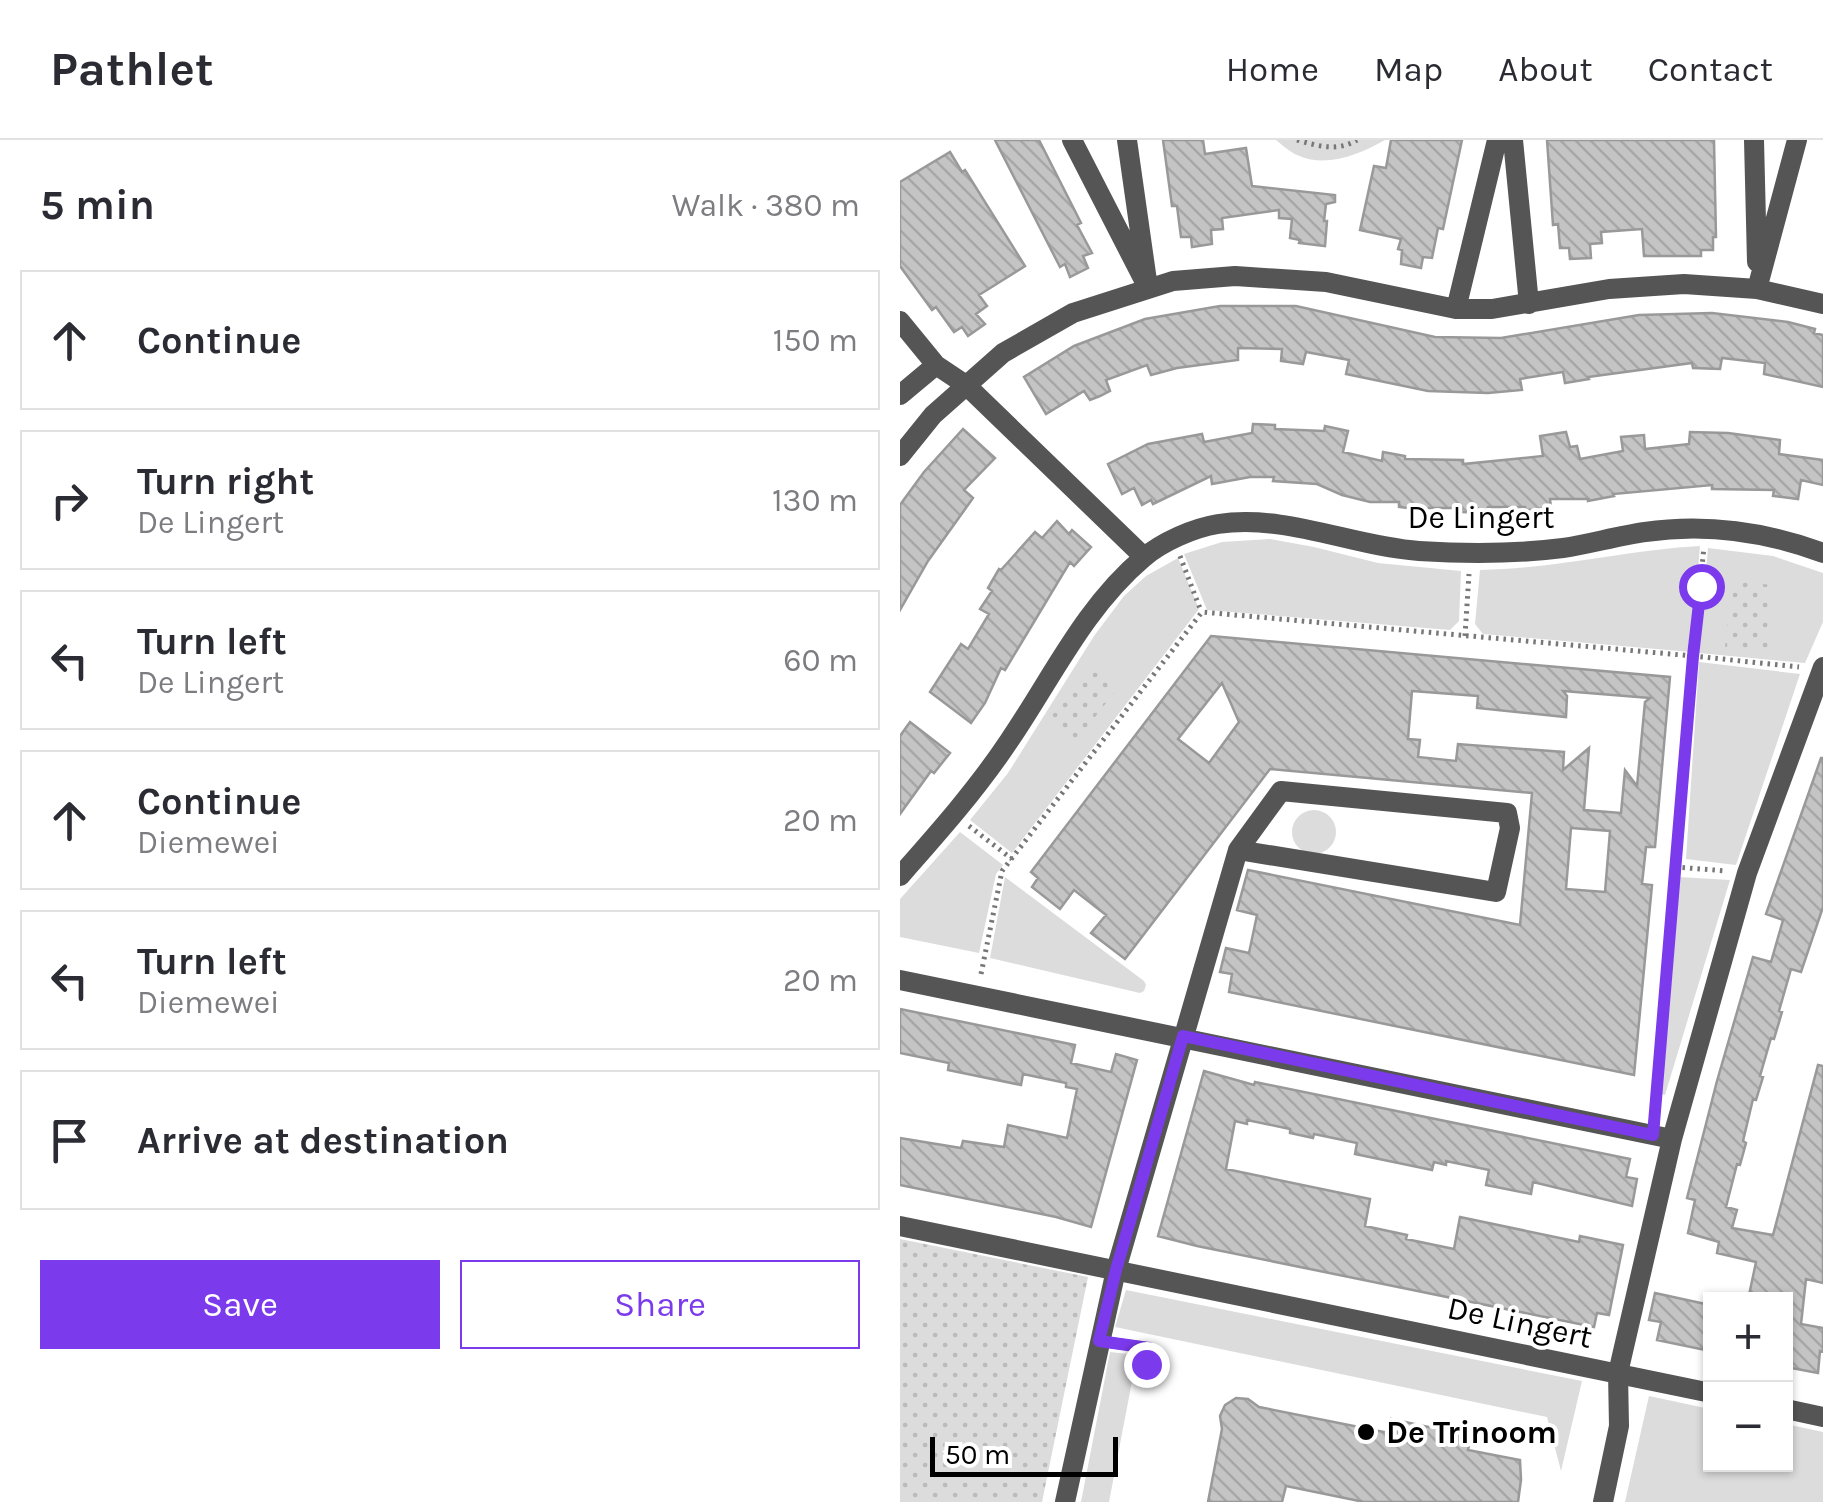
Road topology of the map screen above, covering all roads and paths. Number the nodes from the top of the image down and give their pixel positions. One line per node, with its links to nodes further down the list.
1 (1072, 140): 9 (street)
2 (1127, 140): 9 (street)
3 (1296, 140): 4 (path)
4 (1357, 140)
5 (1497, 140): 13 (street)
6 (1514, 140): 11 (street)
7 (1754, 140): 10 (street)
8 (1797, 140): 10 (street)
9 (1148, 288): 13 (street); 16 (street)
10 (1757, 289): 11 (street); 12 (street)
11 (1528, 304): 13 (street)
12 (1823, 304)
13 (1456, 309)
14 (900, 321): 15 (street)
15 (936, 366): 16 (street); 17 (street)
16 (966, 384): 18 (street); 23 (street)
17 (900, 395)
18 (900, 456)
19 (1706, 529): 21 (street, De Lingert); 22 (street, De Lingert); 26 (path)
20 (1174, 539): 21 (street, De Lingert); 23 (street, De Lingert); 24 (path)
21 (1470, 553): 25 (path)
22 (1823, 554)
23 (1144, 557): 28 (street, De Lingert)
24 (1202, 612): 25 (path); 30 (path)
25 (1465, 636): 26 (path)
26 (1693, 656): 27 (path); 31 (path)
27 (1822, 668): 32 (street, De Lingert)
28 (955, 815): 30 (path); 33 (street, De Lingert)
29 (1238, 850): 29 (street); 36 (street)
30 (1012, 859): 35 (path)
31 (1675, 867): 32 (path); 37 (path)
32 (1747, 873): 37 (street, De Lingert)
33 (900, 876)
34 (900, 980): 35 (street)
35 (976, 996): 36 (street)
36 (1183, 1036): 37 (street); 39 (street)
37 (1663, 1137): 42 (street, De Lingert)
38 (900, 1226): 39 (street, De Lingert)
39 (1116, 1270): 40 (street); 42 (street, De Lingert)
40 (1099, 1341): 41 (lane); 46 (street)
41 (1146, 1364)
42 (1618, 1373): 43 (street, De Lingert); 47 (street, De Lingert)
43 (1703, 1391)
44 (1793, 1410): 45 (street)
45 (1823, 1416)
46 (1065, 1502)
47 (1603, 1502)

